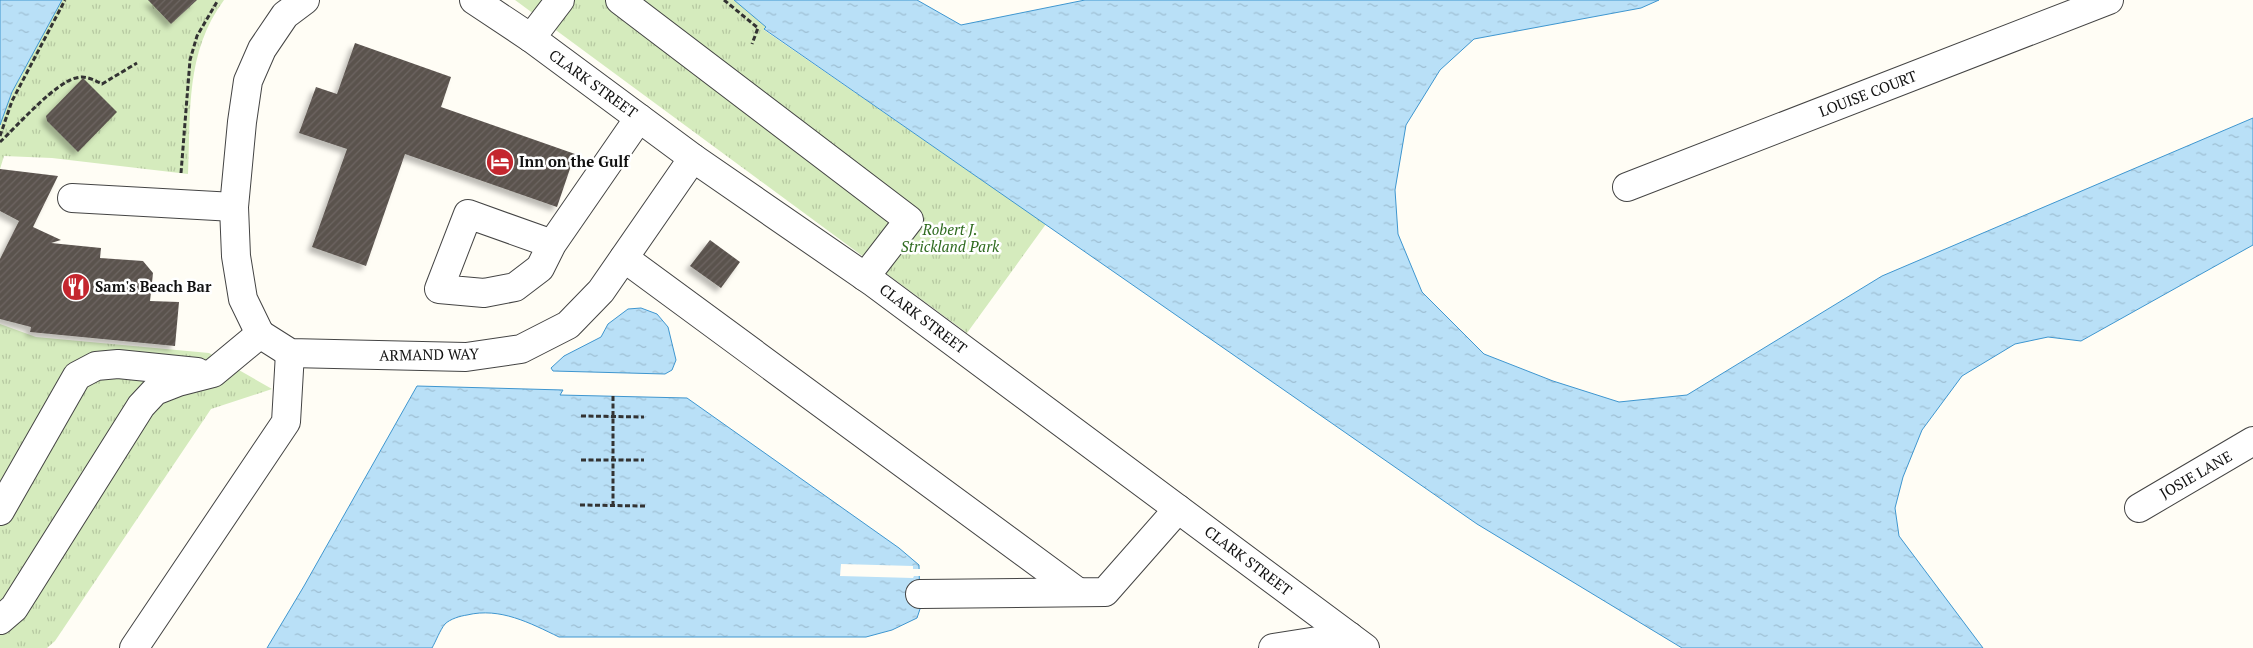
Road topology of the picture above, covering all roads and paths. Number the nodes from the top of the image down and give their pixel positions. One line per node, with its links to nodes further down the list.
1 (65, 0): 13 (path)
2 (218, 0): 16 (path)
3 (305, 0): 19 (street)
4 (474, 0): 9 (street, CLARK STREET)
5 (560, 0): 9 (street)
6 (620, 0): 22 (street)
7 (724, 0): 10 (path)
8 (2109, 0): 17 (street, LOUISE COURT)
9 (531, 38): 12 (street, CLARK STREET)
10 (752, 44)
11 (137, 63): 14 (path)
12 (639, 118): 15 (street, CLARK STREET); 20 (street)
13 (0, 136)
14 (0, 142)
15 (693, 158): 21 (street, ARMAND WAY); 22 (street, CLARK STREET)
16 (181, 173)
17 (1627, 187)
18 (72, 198): 19 (street)
19 (234, 207): 23 (street)
20 (552, 244)
21 (624, 258): 24 (street, ARMAND WAY); 40 (street)
22 (865, 277): 38 (street, CLARK STREET)
23 (260, 334): 24 (street); 25 (street)
24 (290, 353): 44 (street)
25 (213, 373): 39 (street); 42 (street)
26 (614, 396): 28 (path)
27 (581, 416): 28 (path)
28 (614, 417): 29 (path); 32 (path)
29 (644, 417)
30 (2253, 441): 37 (street, JOSIE LANE)
31 (581, 460): 32 (path)
32 (614, 460): 33 (path); 34 (path)
33 (644, 460)
34 (614, 504): 35 (path); 36 (path)
35 (580, 505)
36 (645, 506)
37 (2138, 508)
38 (1178, 509): 40 (street); 43 (street, CLARK STREET)
39 (0, 510)
40 (1078, 592): 41 (street)
41 (920, 594)
42 (5, 608)
43 (1357, 642): 45 (street)
44 (134, 648)
45 (1274, 648)

